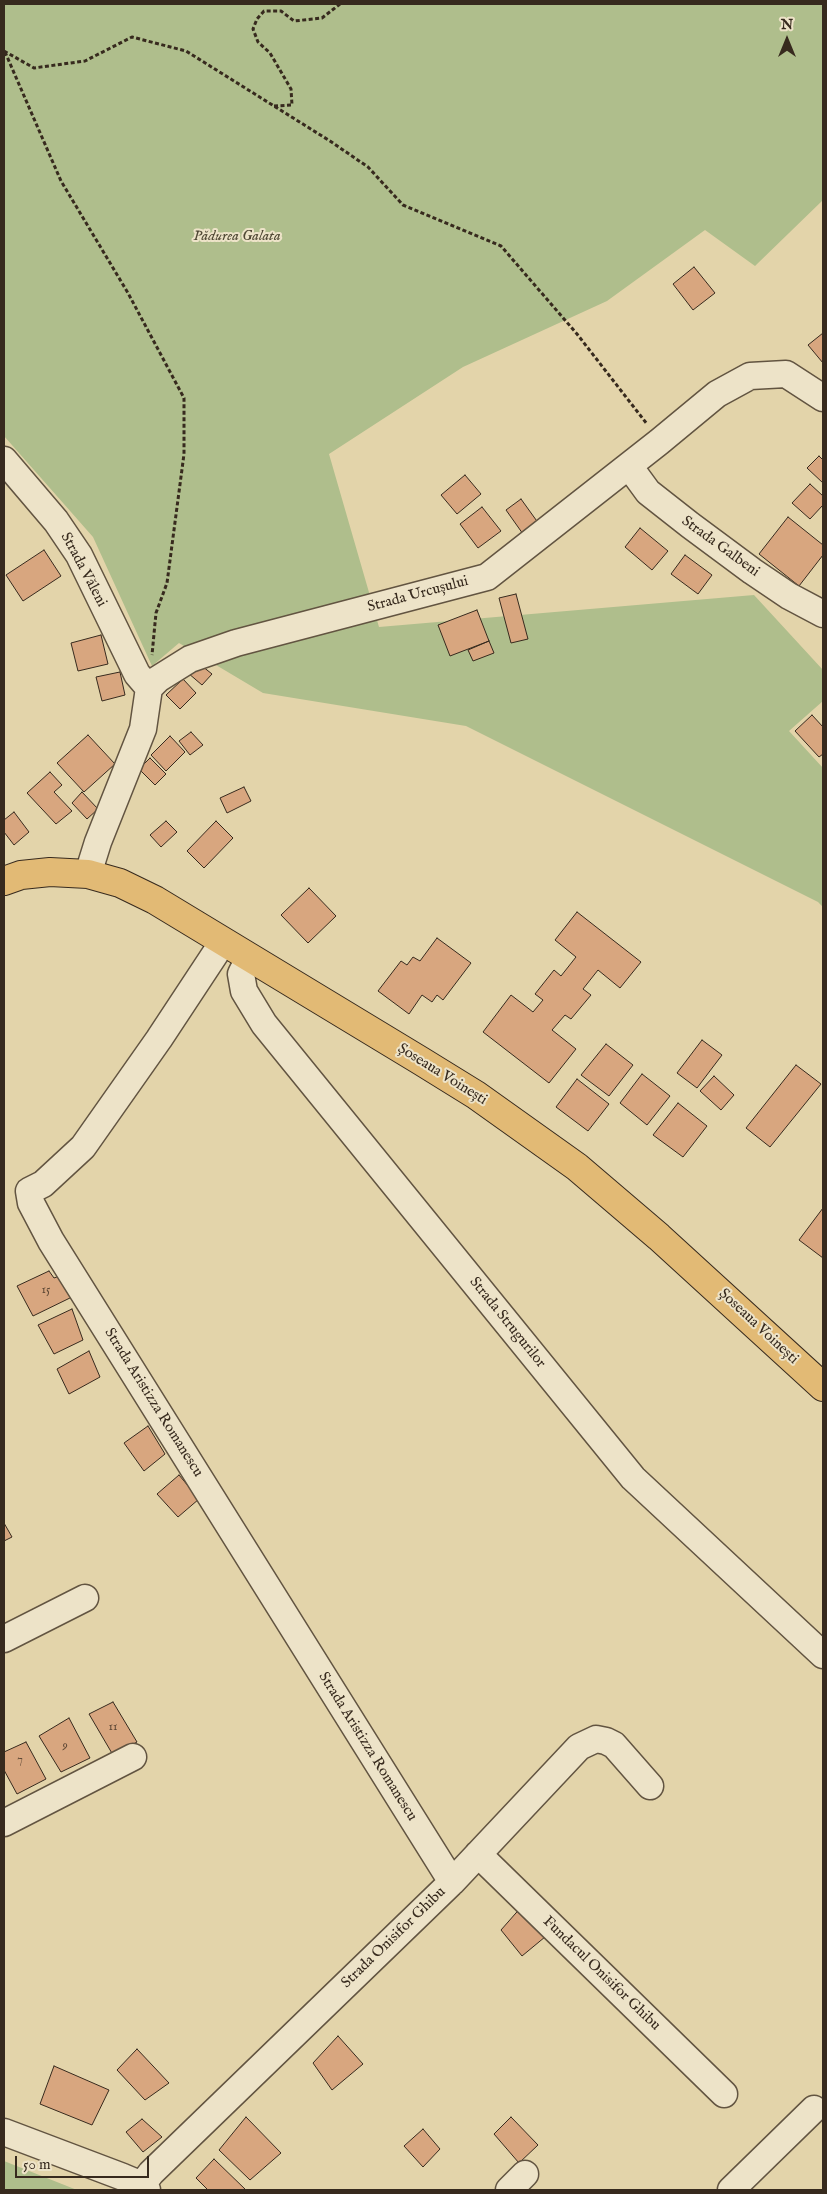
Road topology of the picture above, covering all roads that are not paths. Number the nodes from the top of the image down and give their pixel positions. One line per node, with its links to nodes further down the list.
1 (823, 398): 3 (street, Strada Urcușului)
2 (4, 460): 5 (street, Strada Văleni)
3 (629, 466): 4 (street, Strada Galbeni); 5 (street, Strada Urcușului)
4 (823, 614)
5 (149, 688): 6 (street)
6 (88, 874): 7 (main road, Șoseaua Voinești); 8 (main road, Șoseaua Voinești)
7 (4, 881)
8 (223, 942): 9 (main road, Șoseaua Voinești); 18 (street, Strada Aristizza Romanescu)
9 (249, 958): 10 (main road, Șoseaua Voinești); 13 (street, Strada Strugurilor)
10 (823, 1387)
11 (85, 1598): 12 (street)
12 (4, 1639)
13 (823, 1655)
14 (133, 1757): 16 (street)
15 (650, 1786): 17 (street, Strada Onisifor Ghibu)
16 (4, 1823)
17 (478, 1854): 18 (street, Strada Onisifor Ghibu); 19 (street, Fundacul Onisifor Ghibu)
18 (452, 1882): 22 (street, Strada Onisifor Ghibu)
19 (724, 2094)
20 (814, 2109): 23 (street)
21 (4, 2132): 22 (street)
22 (142, 2188)
23 (731, 2190)

